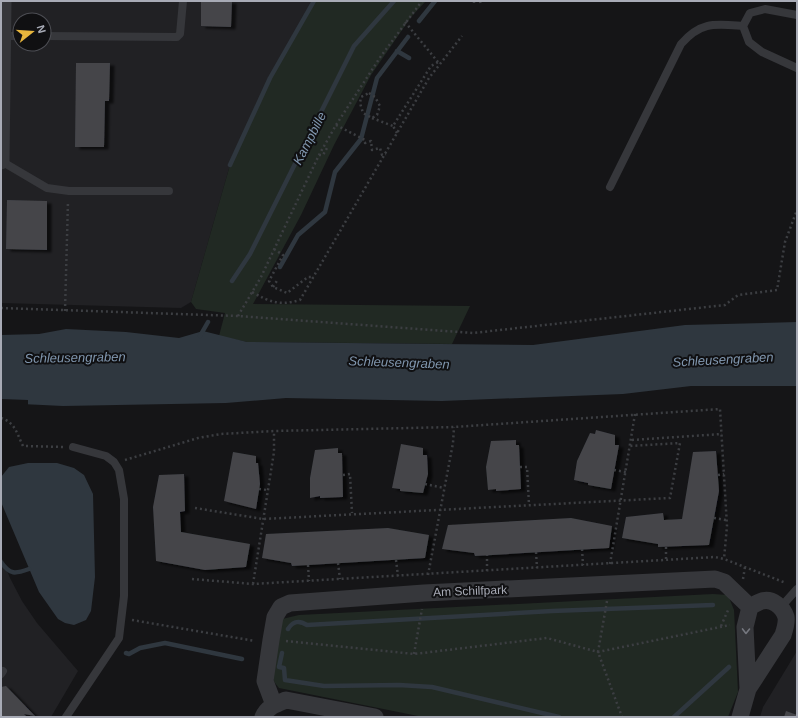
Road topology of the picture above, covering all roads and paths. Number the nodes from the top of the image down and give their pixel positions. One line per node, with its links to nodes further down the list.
1 (3, 1): 9 (street)
2 (183, 1): 11 (lane)
3 (422, 1): 7 (path)
4 (480, 1): 5 (path)
5 (481, 5)
6 (797, 15): 8 (lane)
7 (404, 22): 13 (path); 15 (path)
8 (743, 26): 14 (lane); 25 (lane)
9 (2, 36): 10 (lane); 24 (street)
10 (12, 36)
11 (52, 36)
12 (462, 36): 13 (path)
13 (439, 63): 19 (path); 20 (path)
14 (797, 68)
15 (356, 94): 16 (path); 18 (path)
16 (361, 97): 17 (path); 17 (path)
17 (372, 118): 19 (path)
18 (336, 125): 22 (path); 23 (path)
19 (393, 126): 20 (path)
20 (397, 133): 23 (path)
21 (327, 148): 22 (path)
22 (323, 151): 29 (path)
23 (386, 154): 30 (path)
24 (1, 161): 26 (lane)
25 (610, 187)
26 (68, 191): 27 (lane); 35 (path)
27 (169, 191)
28 (797, 210): 36 (path)
29 (274, 249): 32 (path); 33 (path)
30 (314, 277): 32 (path); 33 (path)
31 (278, 279): 32 (path)
32 (273, 287)
33 (252, 292): 36 (path)
34 (1, 308): 35 (path)
35 (65, 311): 36 (path)
36 (238, 316)
37 (635, 414): 39 (path); 41 (path); 42 (path)
38 (1, 418): 44 (path)
39 (454, 427): 40 (path); 54 (path)
40 (274, 431): 45 (path); 55 (path)
41 (722, 434): 42 (path); 49 (path)
42 (632, 440): 43 (path)
43 (630, 446): 48 (path); 56 (path)
44 (73, 447): 86 (lane)
45 (139, 457)
46 (520, 467): 57 (path)
47 (614, 470): 48 (path)
48 (626, 472): 56 (path)
49 (724, 474): 51 (path); 63 (path)
50 (343, 475): 60 (path)
51 (718, 475)
52 (425, 484): 54 (path)
53 (259, 488): 55 (path)
54 (444, 488): 59 (path)
55 (267, 490): 62 (path)
56 (621, 500): 57 (path); 82 (path)
57 (529, 504): 59 (path)
58 (195, 508): 62 (path)
59 (440, 509): 60 (path); 81 (path)
60 (352, 513): 62 (path)
61 (714, 518): 63 (path)
62 (263, 519): 79 (path)
63 (726, 520): 68 (path)
64 (666, 547): 70 (path)
65 (582, 549): 73 (path)
66 (536, 552): 74 (path)
67 (487, 555): 75 (path)
68 (724, 559)
69 (396, 560): 76 (path)
70 (666, 561)
71 (338, 563): 77 (path)
72 (308, 565): 78 (path)
73 (583, 565)
74 (537, 568)
75 (487, 571)
76 (398, 576)
77 (340, 579)
78 (309, 581)
79 (253, 584)
80 (797, 589): 84 (lane)
81 (424, 592): 82 (street, Am Schilfpark); 88 (street, Am Schilfpark)
82 (609, 592): 83 (street, Am Schilfpark); 89 (path)
83 (750, 607): 84 (street); 87 (street)
84 (781, 607): 91 (street)
85 (422, 609): 90 (path)
86 (122, 618): 88 (path); 93 (lane)
87 (745, 627): 89 (path); 91 (street, one-way to 91)
88 (271, 642): 90 (path); 92 (street, Am Schilfpark)
89 (598, 652): 90 (path); 95 (path)
90 (414, 654)
91 (748, 689): 96 (street)
92 (268, 711): 94 (street, Am Schilfpark)
93 (66, 717)
94 (371, 717)
95 (622, 717)
96 (740, 717)

